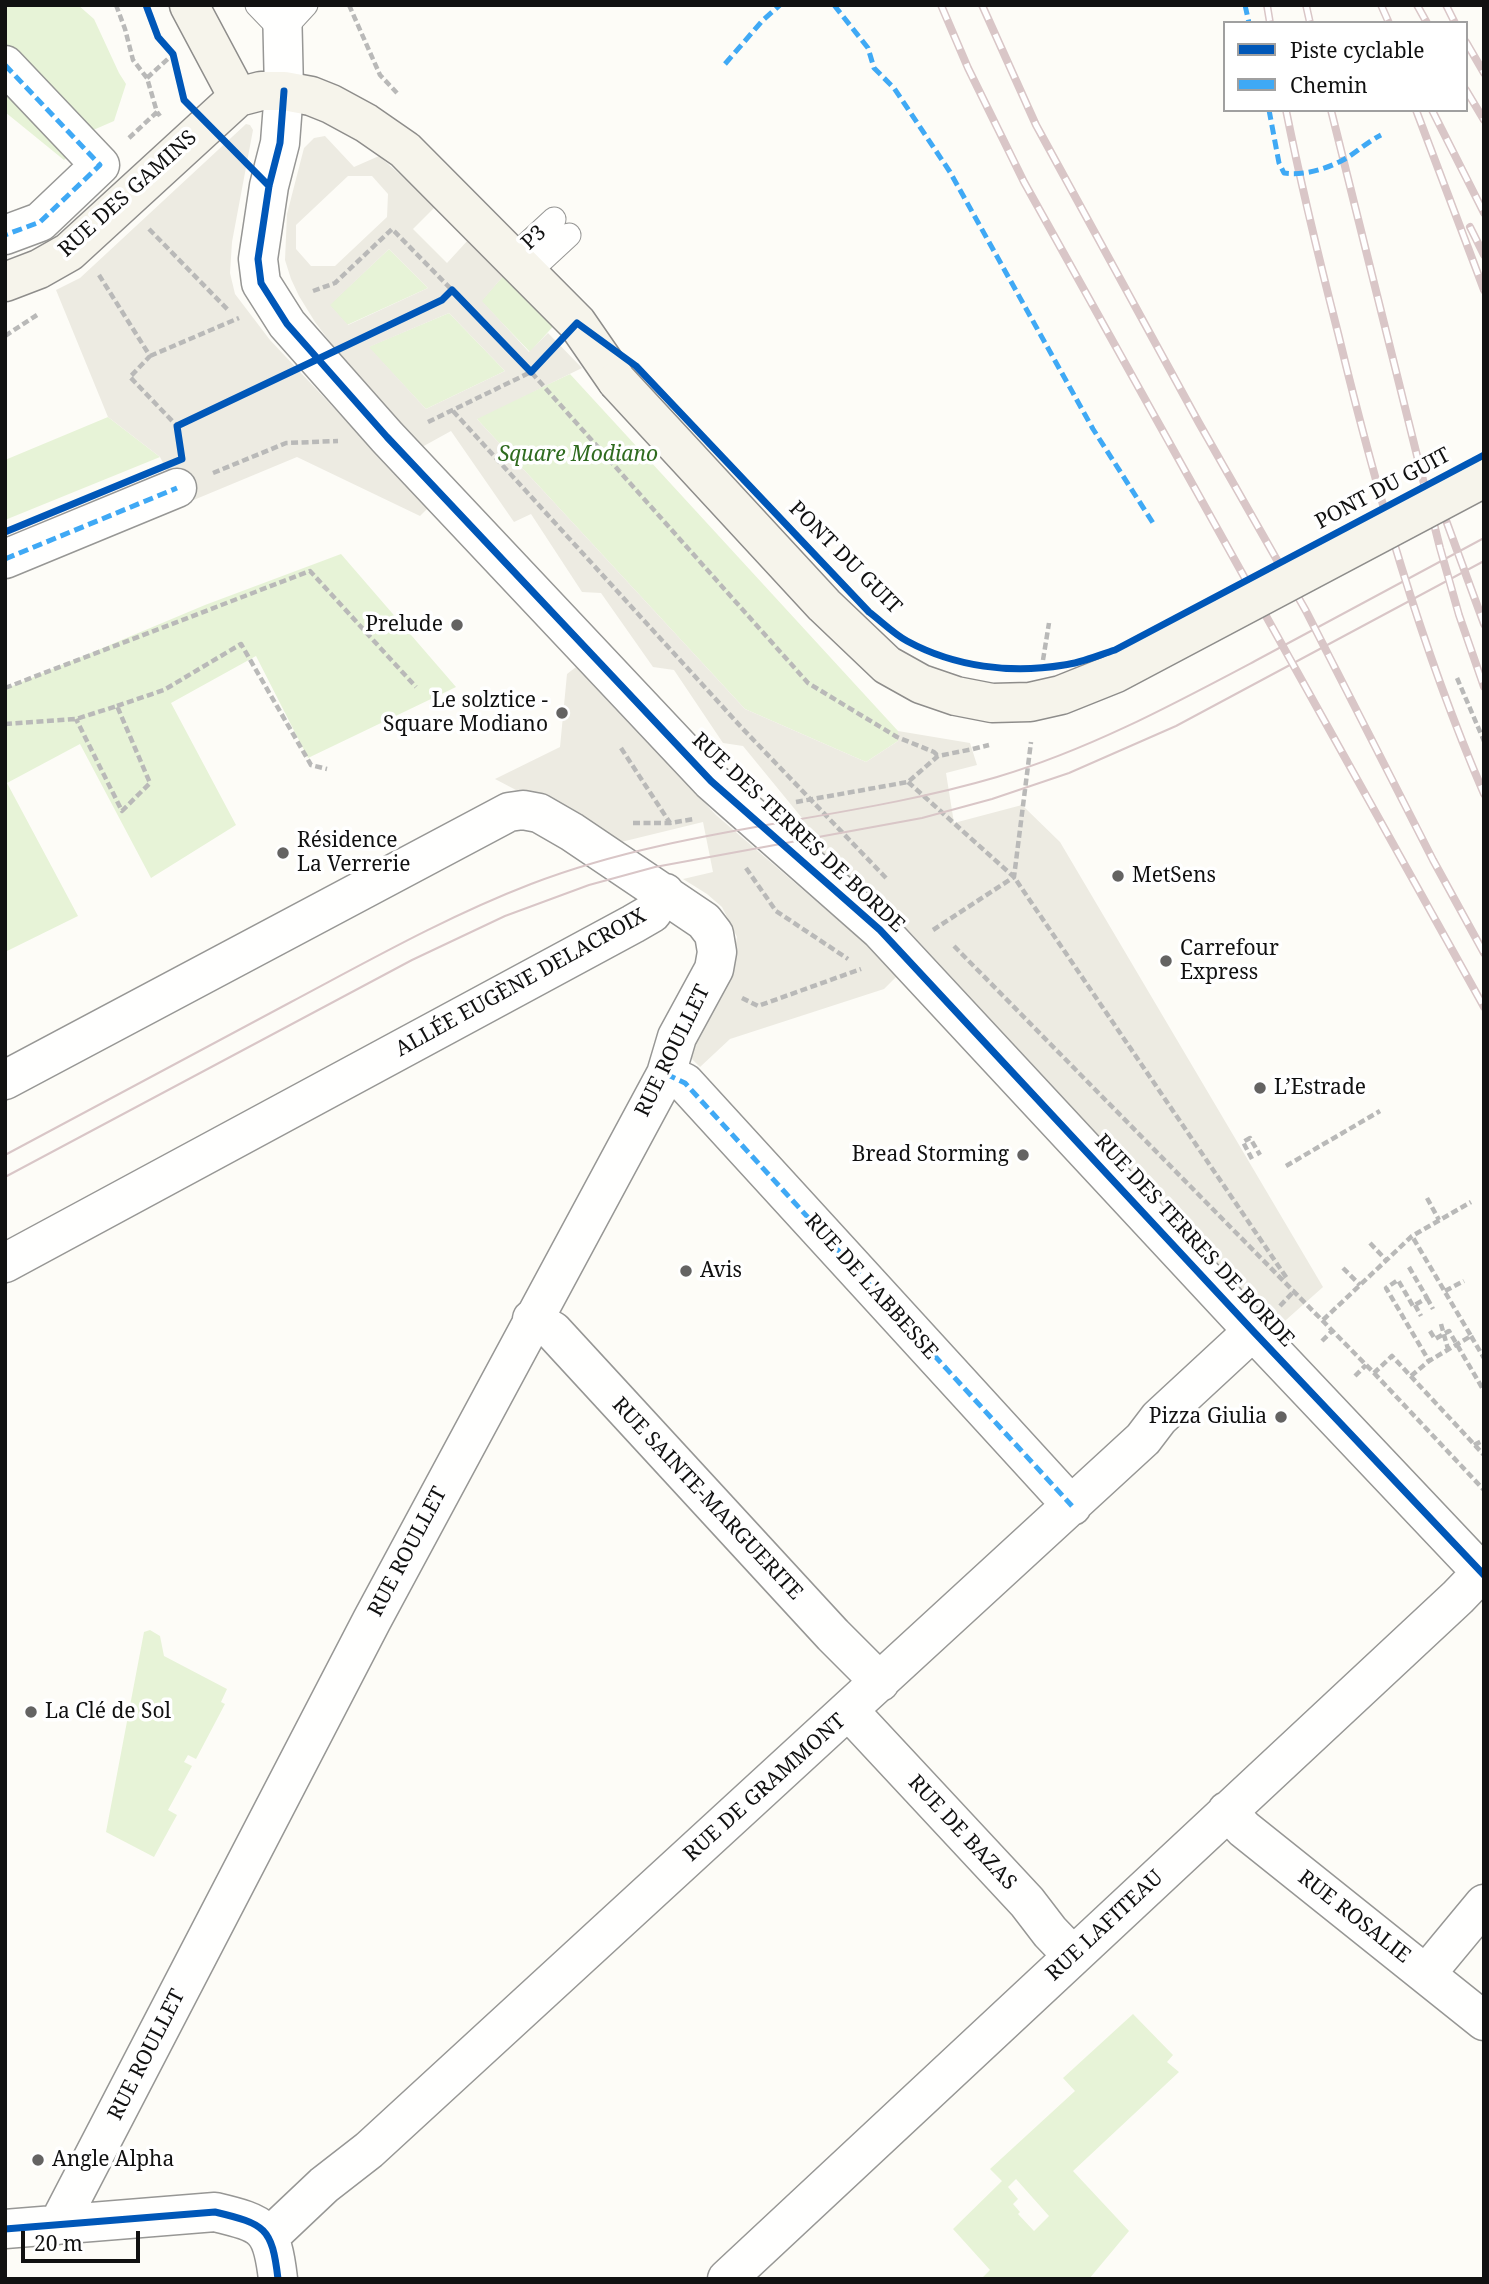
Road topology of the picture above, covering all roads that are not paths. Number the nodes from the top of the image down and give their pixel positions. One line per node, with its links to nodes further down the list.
1 (189, 5): 5 (main road)
2 (282, 12): 4 (street, RUE DES TERRES DE BORDE)
3 (5, 65): 7 (street)
4 (284, 91): 5 (main road); 8 (main road, PONT DU GUIT); 18 (street, RUE DES TERRES DE BORDE)
5 (238, 97): 9 (main road, RUE DES GAMINS)
6 (561, 227): 8 (lane, P3)
7 (5, 235)
8 (521, 265): 11 (main road, PONT DU GUIT, bridge)
9 (5, 282)
10 (179, 474): 12 (street)
11 (1484, 478)
12 (5, 559)
13 (665, 893): 14 (street, RUE ROULLET); 15 (street, ALLÉE EUGÈNE DELACROIX); 16 (street, ALLÉE EUGÈNE DELACROIX)
14 (666, 1074): 17 (street, RUE ROULLET); 19 (street, RUE DE L'ABBESSE)
15 (5, 1080)
16 (5, 1263)
17 (532, 1319): 21 (street, RUE SAINTE-MARGUERITE); 28 (street, RUE ROULLET)
18 (1253, 1331): 19 (street, RUE DE GRAMMONT); 20 (street, RUE DES TERRES DE BORDE)
19 (1072, 1506): 21 (street, RUE DE GRAMMONT)
20 (1483, 1574): 23 (street, RUE LAFITEAU)
21 (880, 1682): 22 (street, RUE DE GRAMMONT)
22 (849, 1712): 25 (street, RUE DE BAZAS); 30 (street, RUE DE GRAMMONT)
23 (1227, 1811): 25 (street, RUE LAFITEAU); 26 (street, RUE ROSALIE)
24 (1484, 1904): 26 (street)
25 (1073, 1956): 32 (street, RUE LAFITEAU)
26 (1426, 1974): 27 (street, RUE ROSALIE)
27 (1484, 2021)
28 (58, 2225): 29 (street); 30 (street)
29 (5, 2229)
30 (269, 2237): 31 (street)
31 (278, 2279)
32 (727, 2279)

